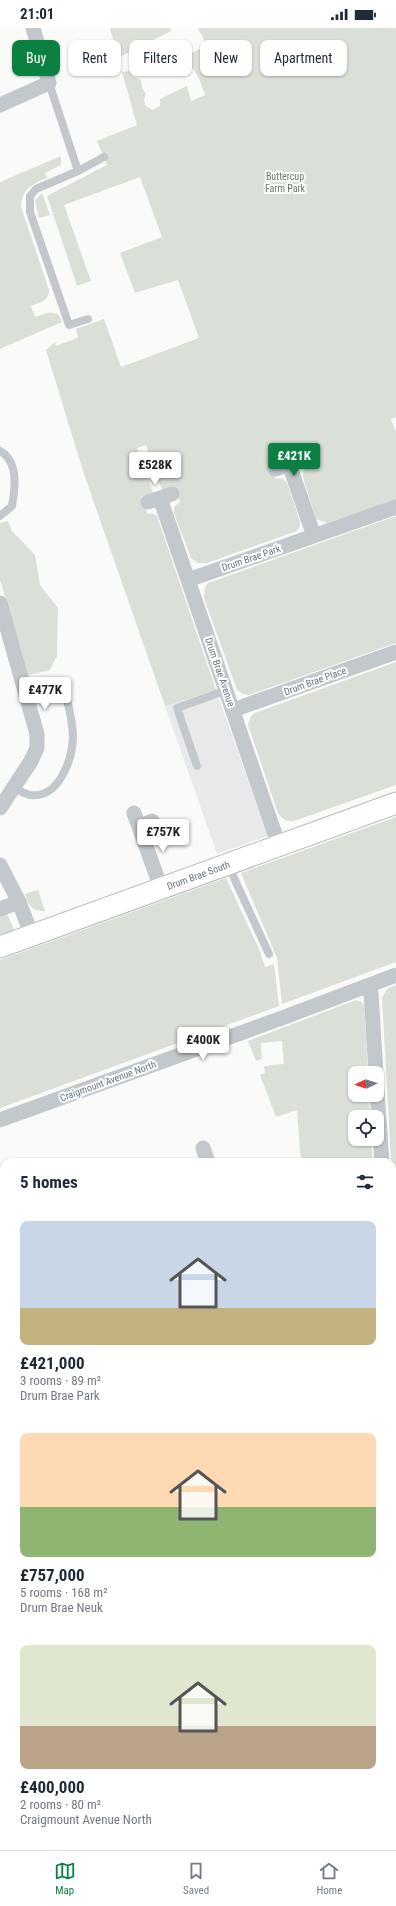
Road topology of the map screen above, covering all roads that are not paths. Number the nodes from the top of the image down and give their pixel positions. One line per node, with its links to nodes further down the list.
1 (33, 28): 2 (street)
2 (48, 83): 3 (street); 5 (lane)
3 (0, 105)
4 (104, 156): 5 (lane)
5 (78, 171): 6 (lane)
6 (88, 319)
7 (0, 452): 11 (lane)
8 (303, 460): 12 (street)
9 (160, 498): 13 (street, Drum Brae Avenue)
10 (396, 507): 12 (street, Drum Brae Park)
11 (0, 516)
12 (314, 536): 13 (street, Drum Brae Park)
13 (188, 580): 18 (street, Drum Brae Avenue)
14 (0, 603): 15 (street)
15 (6, 644): 17 (street)
16 (396, 652): 19 (street, Drum Brae Place)
17 (25, 690): 21 (street); 21 (lane)
18 (226, 690): 19 (street, Drum Brae Avenue); 20 (lane)
19 (233, 710): 25 (street, Drum Brae Avenue)
20 (197, 766)
21 (13, 788): 23 (street)
22 (396, 803): 25 (main road, Drum Brae South)
23 (0, 808)
24 (142, 820): 28 (street)
25 (279, 846): 26 (main road, Drum Brae South)
26 (228, 864): 28 (main road, Drum Brae South); 33 (lane)
27 (0, 865): 29 (street)
28 (161, 888): 31 (main road, Drum Brae South)
29 (19, 902): 30 (street); 31 (street)
30 (0, 909)
31 (32, 936): 32 (main road, Drum Brae South)
32 (0, 947)
33 (269, 954)
34 (396, 975): 35 (street, Craigmount Avenue North)
35 (368, 986): 36 (street); 38 (street, Craigmount Avenue North)
36 (376, 1066)
37 (378, 1102): 39 (street)
38 (0, 1120)
39 (382, 1158)

